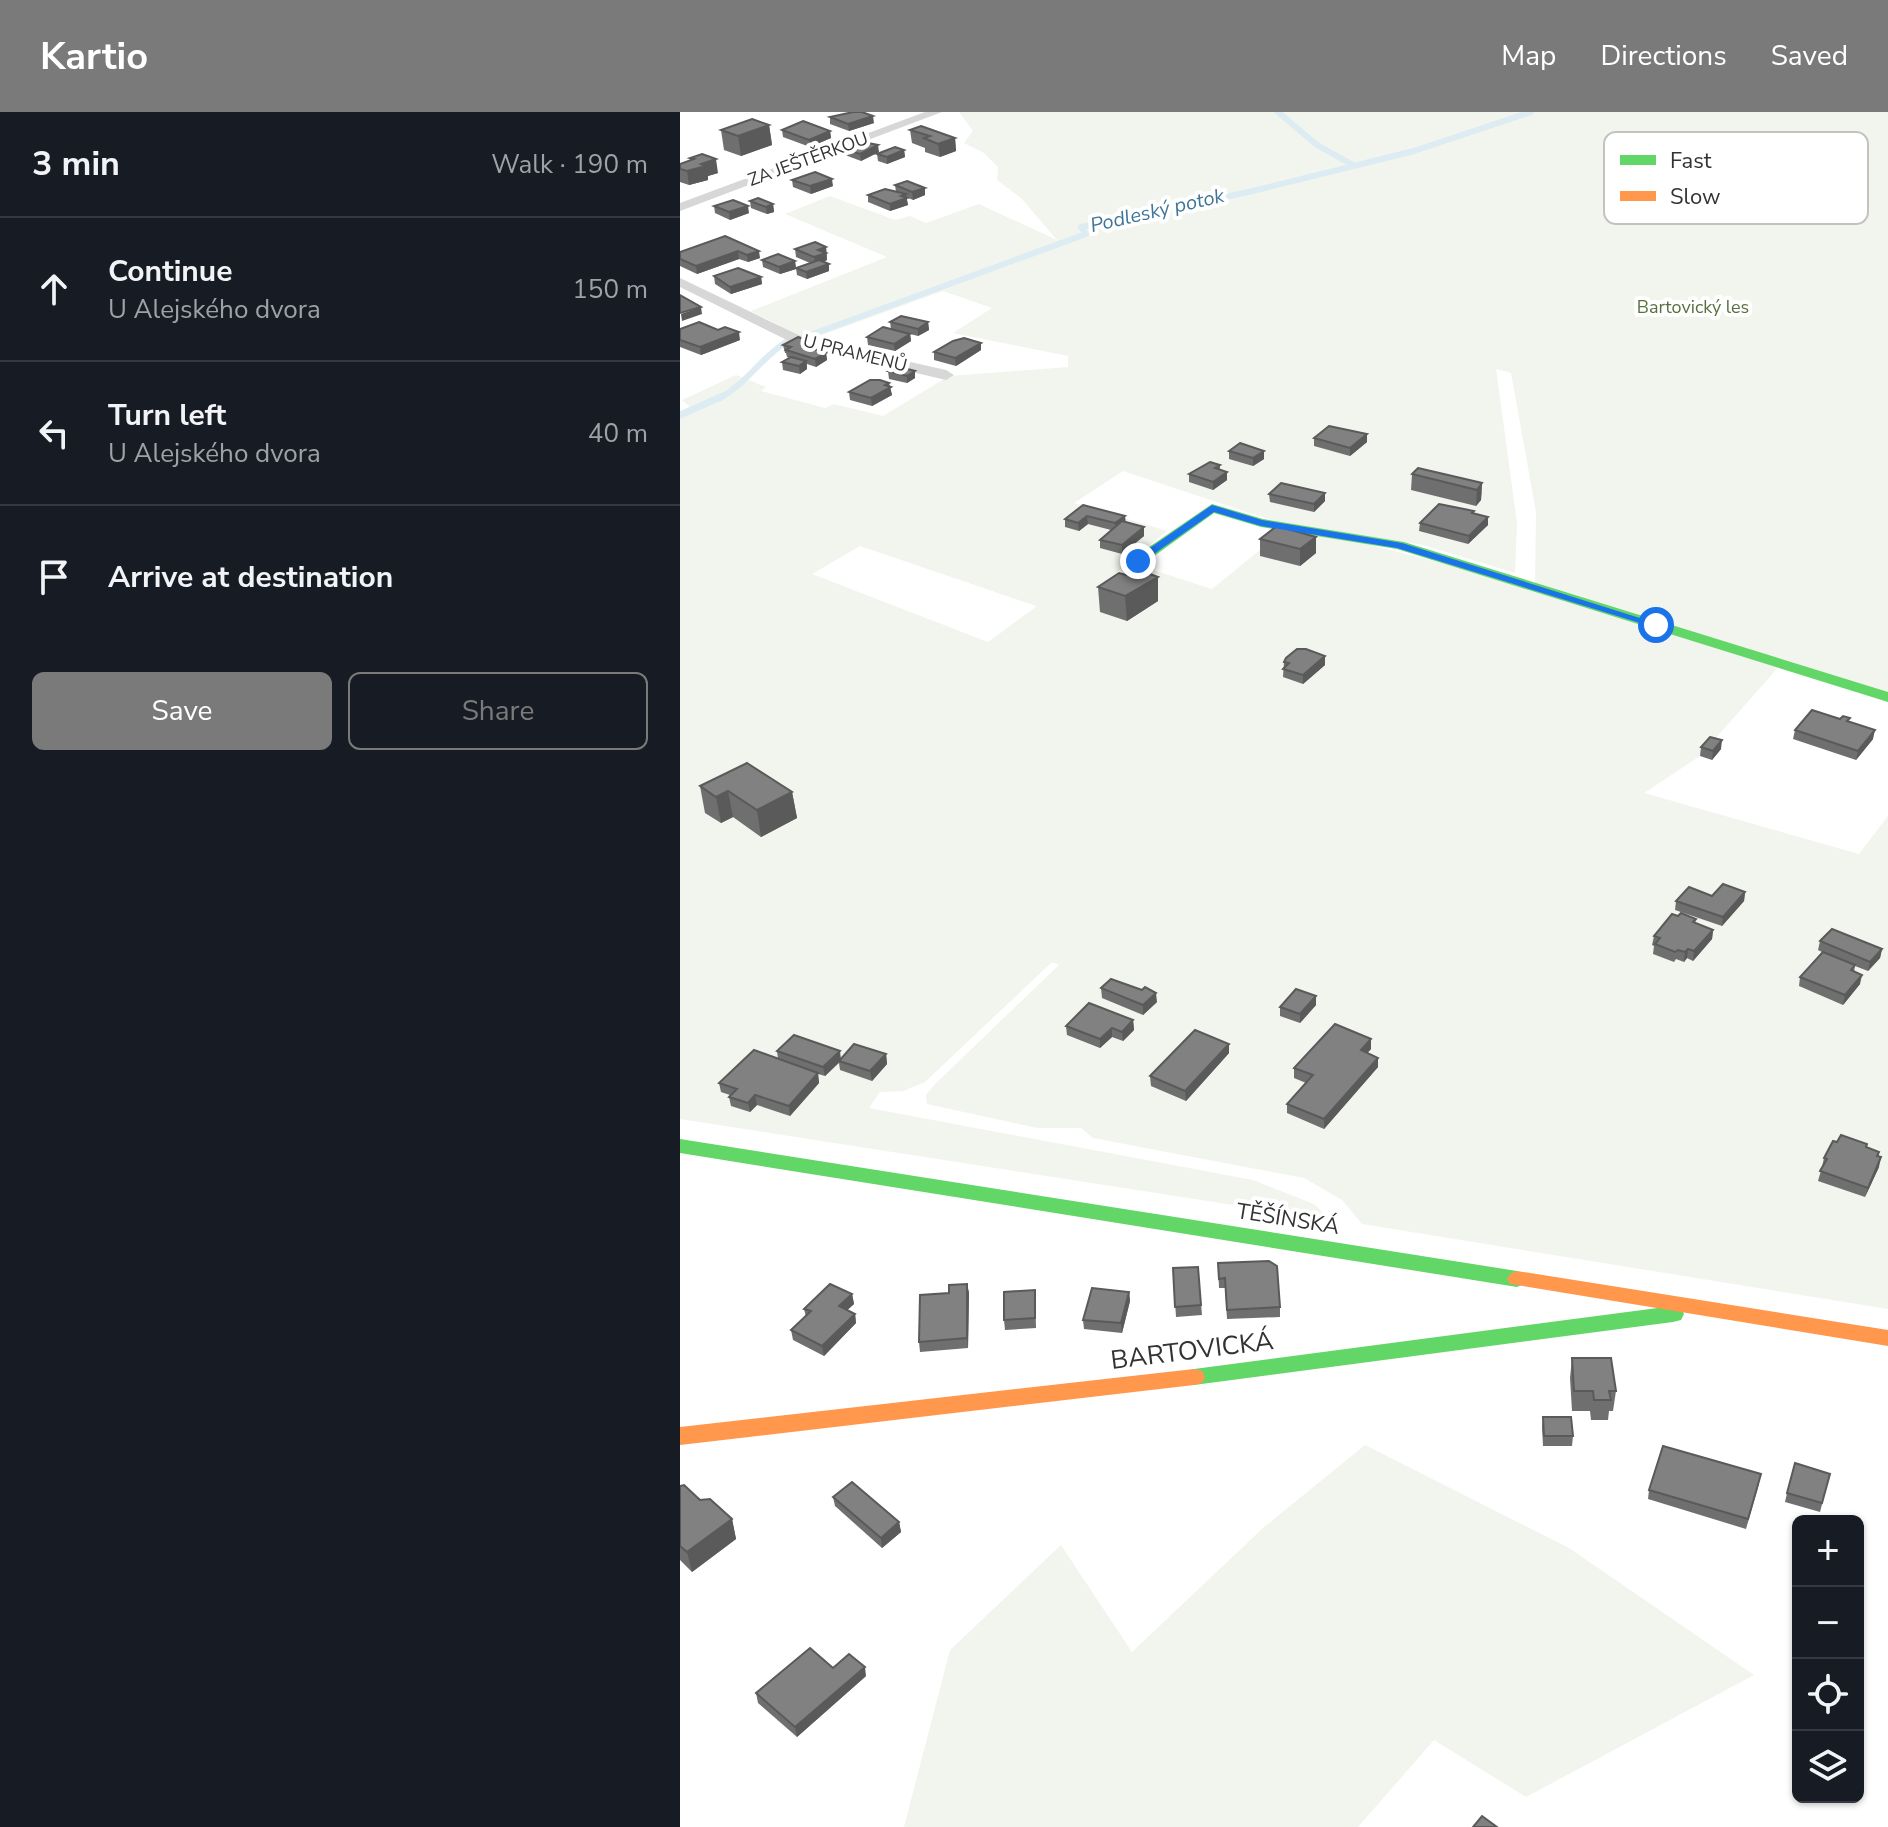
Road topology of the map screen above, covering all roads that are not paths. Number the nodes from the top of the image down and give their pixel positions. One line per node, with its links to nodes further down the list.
1 (936, 112): 2 (street, ZA JEŠTĚRKOU)
2 (680, 207)
3 (680, 282): 4 (street, U PRAMENŮ)
4 (946, 375)
5 (1138, 561): 6 (street)
6 (1888, 697)
7 (680, 1146): 8 (street, TĚŠÍNSKÁ)
8 (1709, 1308): 9 (street, TĚŠÍNSKÁ); 10 (street, BARTOVICKÁ)
9 (1888, 1338)
10 (680, 1436)

